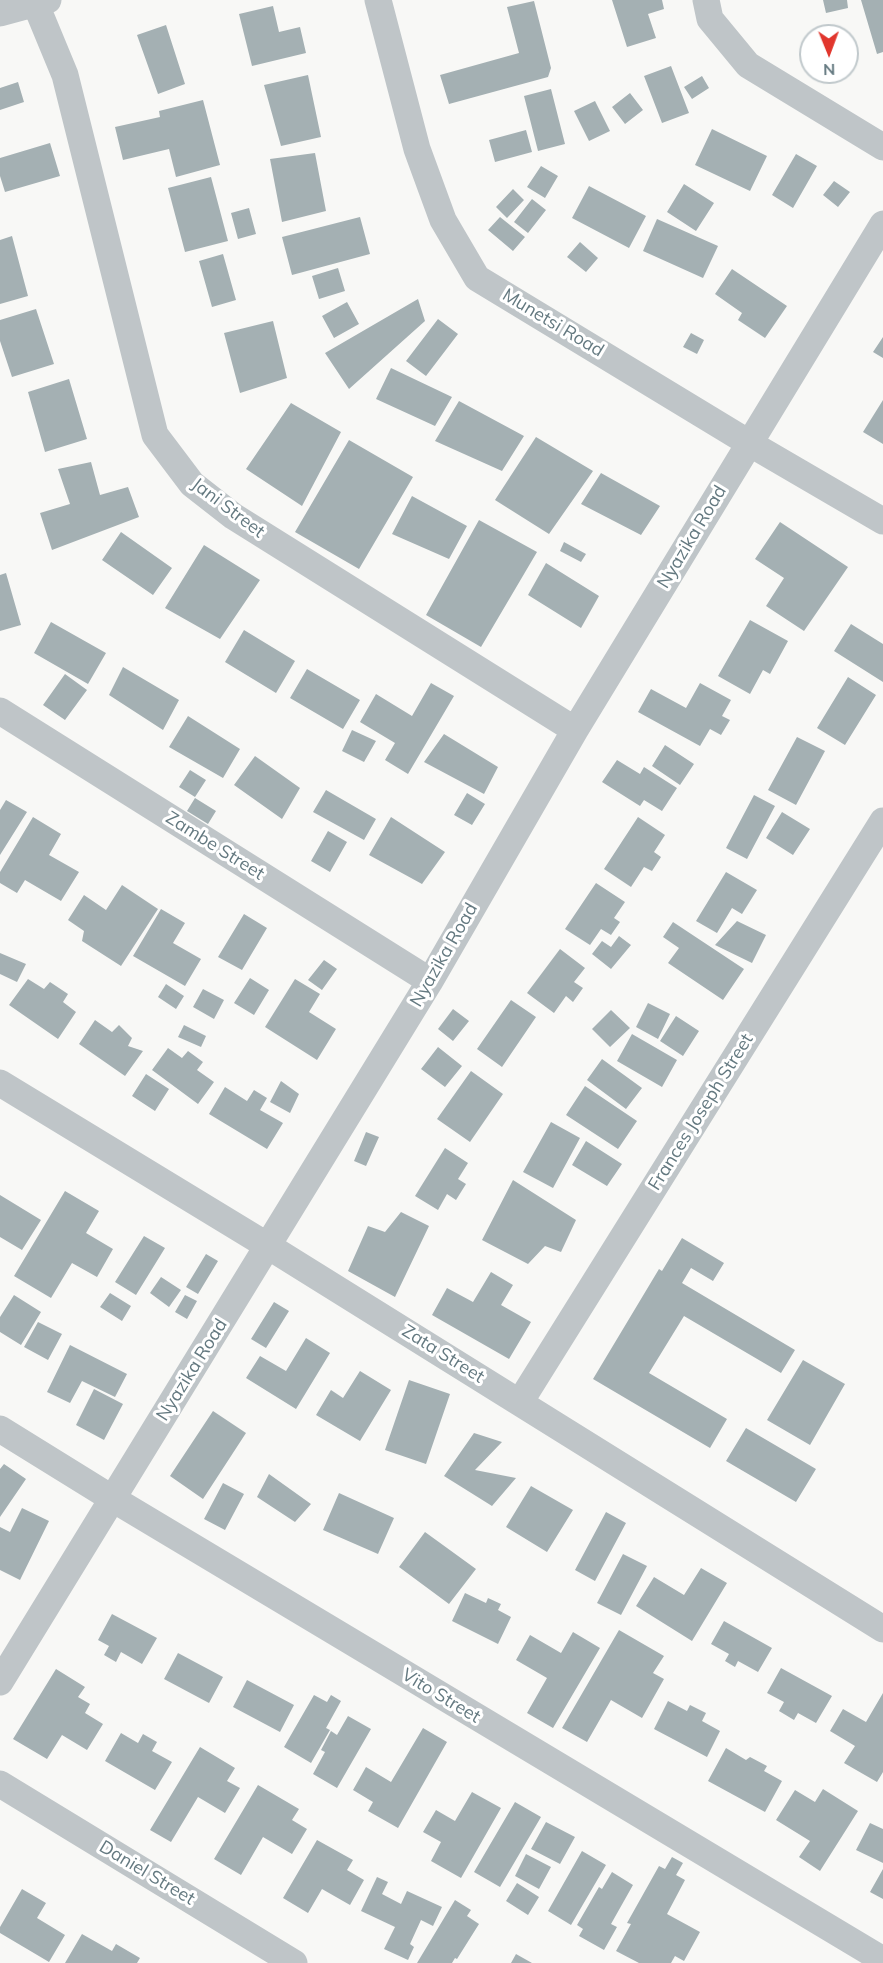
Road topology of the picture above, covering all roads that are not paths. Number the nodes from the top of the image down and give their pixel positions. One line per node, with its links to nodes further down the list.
1 (378, 0): 7 (street, Munetsi Road)
2 (706, 0): 5 (street)
3 (39, 1): 4 (street); 10 (street, Jani Street)
4 (0, 14)
5 (883, 147)
6 (883, 224): 7 (street, Nyazika Road)
7 (749, 443): 8 (street, Munetsi Road); 10 (street, Nyazika Road)
8 (883, 521)
9 (0, 711): 12 (street, Zambe Street)
10 (575, 730): 12 (street, Nyazika Road)
11 (883, 821): 15 (street, Frances Joseph Street)
12 (430, 981): 14 (street, Nyazika Road)
13 (0, 1083): 14 (street, Zata Street)
14 (268, 1246): 15 (street, Zata Street); 17 (street, Nyazika Road)
15 (520, 1402): 18 (street, Zata Street)
16 (0, 1429): 17 (street, Vito Street)
17 (113, 1499): 19 (street, Nyazika Road); 21 (street, Vito Street)
18 (881, 1623)
19 (0, 1682)
20 (0, 1784): 22 (street, Daniel Street)
21 (883, 1960)
22 (294, 1963)

